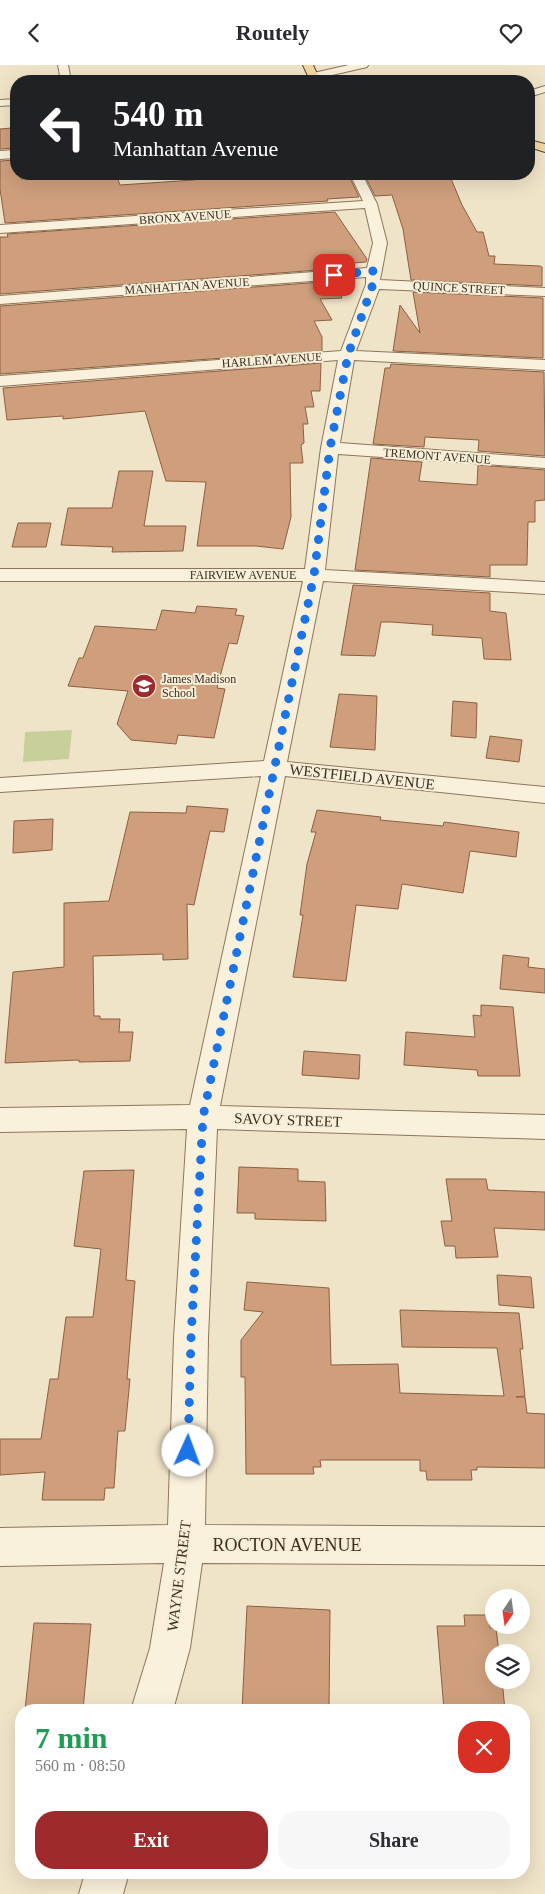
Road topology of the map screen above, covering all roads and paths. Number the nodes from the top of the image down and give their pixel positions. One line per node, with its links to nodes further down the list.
1 (363, 65): 2 (street)
2 (328, 75)
3 (359, 180): 4 (street, WAYNE STREET)
4 (371, 204): 5 (street, BRONX AVENUE); 6 (street, WAYNE STREET)
5 (0, 229)
6 (373, 278): 7 (street, QUINCE STREET); 8 (street, MANHATTAN AVENUE); 9 (street, WAYNE STREET)
7 (545, 292)
8 (0, 300)
9 (348, 355): 10 (street, HARLEM AVENUE); 11 (street, HARLEM AVENUE); 12 (street, WAYNE STREET)
10 (545, 365)
11 (0, 381)
12 (330, 448): 13 (street, TREMONT AVENUE); 15 (street, WAYNE STREET)
13 (545, 463)
14 (0, 575): 15 (street, FAIRVIEW AVENUE)
15 (314, 575): 16 (street, FAIRVIEW AVENUE); 17 (street, WAYNE STREET)
16 (545, 588)
17 (274, 768): 18 (street, WESTFIELD AVENUE); 19 (street, WESTFIELD AVENUE); 20 (street, WAYNE STREET)
18 (0, 785)
19 (545, 795)
20 (203, 1117): 21 (street, SAVOY STREET); 22 (street, SAVOY STREET); 23 (street, WAYNE STREET)
21 (0, 1120)
22 (545, 1127)
23 (186, 1544): 24 (street, ROCTON AVENUE); 25 (street, ROCTON AVENUE); 26 (street, WAYNE STREET)
24 (545, 1546)
25 (0, 1547)
26 (154, 1704)
27 (105, 1879): 28 (street)
28 (101, 1894)

